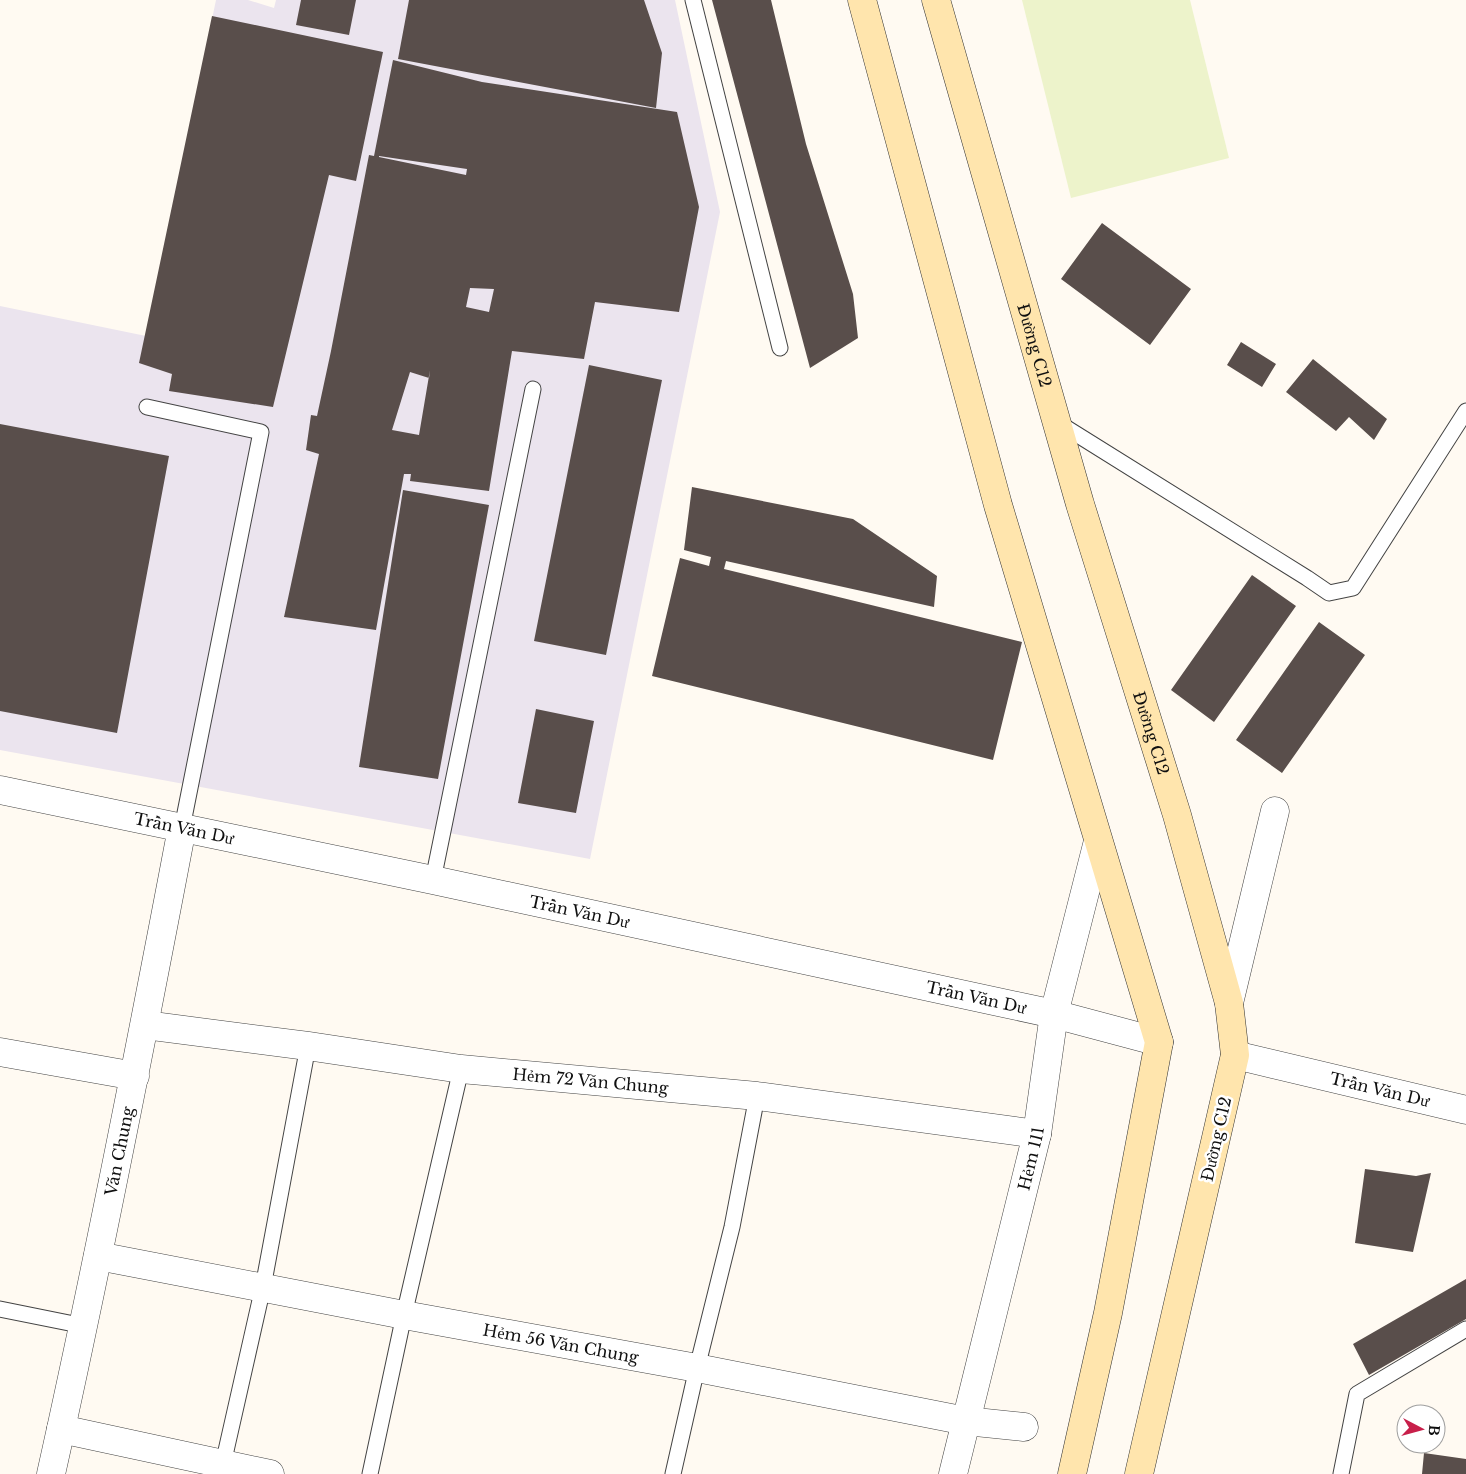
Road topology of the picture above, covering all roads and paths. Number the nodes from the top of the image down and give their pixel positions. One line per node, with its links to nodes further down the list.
1 (693, 0): 4 (lane)
2 (862, 0): 12 (main road)
3 (936, 0): 8 (main road, Đường C12)
4 (780, 348)
5 (533, 389): 13 (lane)
6 (147, 407): 11 (lane)
7 (1466, 411): 8 (lane)
8 (1056, 421): 14 (main road, Đường C12)
9 (0, 790): 11 (street, Trần Văn Dư)
10 (1276, 811): 14 (street)
11 (182, 828): 13 (street, Trần Văn Dư); 16 (street, Văn Chung)
12 (1098, 841): 15 (street, Hẻm 111); 17 (main road)
13 (433, 880): 15 (street, Trần Văn Dư)
14 (1229, 1002): 20 (main road, Đường C12)
15 (1054, 1014): 17 (street, Trần Văn Dư); 25 (street, Hẻm 111)
16 (145, 1025): 18 (street, Hẻm 72 Văn Chung); 22 (street, Văn Chung)
17 (1159, 1042): 42 (main road)
18 (308, 1046): 21 (street, Hẻm 72 Văn Chung); 27 (lane)
19 (0, 1052): 22 (street)
20 (1235, 1055): 24 (street, Trần Văn Dư); 43 (main road, Đường C12)
21 (461, 1069): 23 (street, Hẻm 72 Văn Chung); 29 (lane)
22 (135, 1076): 26 (street, Văn Chung)
23 (757, 1096): 25 (street, Hẻm 72 Văn Chung); 32 (lane)
24 (1466, 1110)
25 (1037, 1134): 33 (street, Hẻm 111)
26 (98, 1256): 27 (street, Hẻm 56 Văn Chung); 30 (street, Văn Chung)
27 (263, 1286): 29 (street, Hẻm 56 Văn Chung); 36 (lane)
28 (0, 1309): 30 (lane)
29 (404, 1315): 32 (street, Hẻm 56 Văn Chung); 39 (lane)
30 (84, 1326): 35 (street, Văn Chung)
31 (1466, 1329): 44 (lane)
32 (697, 1368): 33 (street, Hẻm 56 Văn Chung); 40 (lane)
33 (966, 1421): 34 (street, Hẻm 56 Văn Chung); 41 (street, Hẻm 111)
34 (1024, 1427)
35 (61, 1429): 36 (street); 37 (street, Văn Chung)
36 (223, 1464): 38 (street)
37 (51, 1474)
38 (270, 1474)
39 (370, 1474)
40 (673, 1474)
41 (953, 1474)
42 (1072, 1474)
43 (1139, 1474)
44 (1341, 1474)

